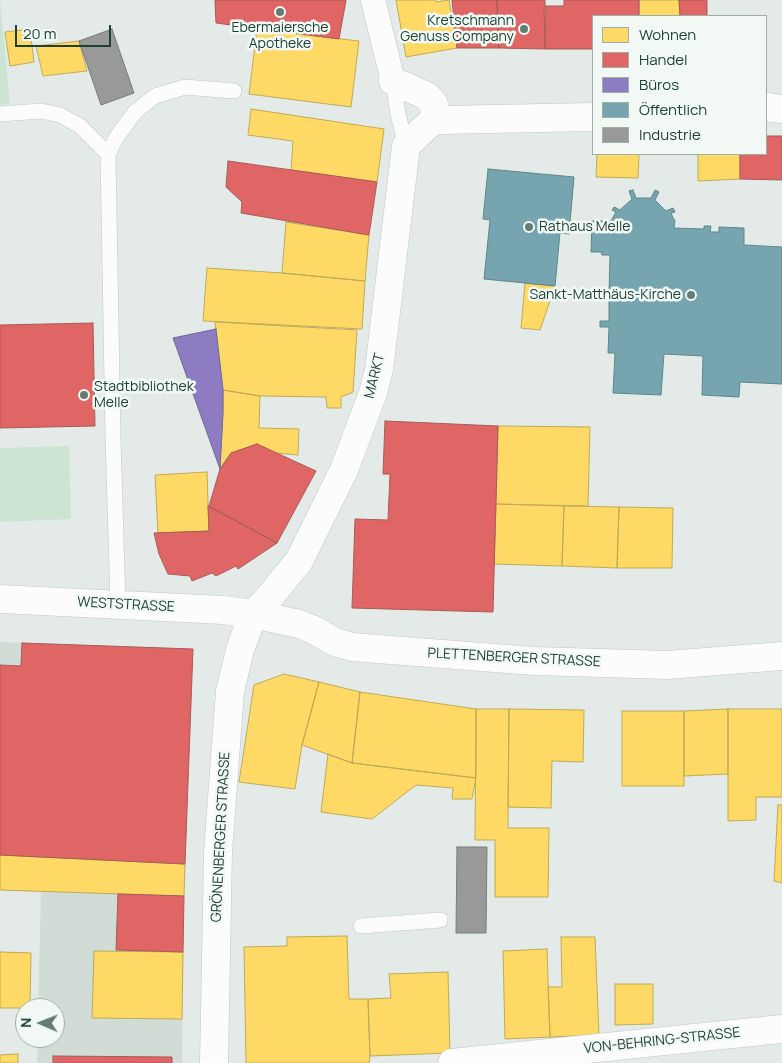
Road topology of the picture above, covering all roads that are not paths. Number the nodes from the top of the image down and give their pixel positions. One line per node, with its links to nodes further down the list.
1 (373, 0): 2 (street)
2 (393, 81): 8 (street); 9 (lane)
3 (234, 91): 10 (lane)
4 (767, 106): 5 (street)
5 (782, 109)
6 (0, 114): 10 (lane)
7 (592, 117): 8 (street)
8 (436, 121): 9 (street)
9 (406, 146): 13 (street, MARKT)
10 (108, 154): 12 (lane)
11 (0, 599): 12 (street, WESTSTRASSE)
12 (118, 604): 13 (street, WESTSTRASSE)
13 (253, 614): 14 (street, PLETTENBERGER STRASSE); 18 (street, GRÖNENBERGER STRASSE)
14 (782, 656)
15 (440, 920): 16 (lane)
16 (361, 926)
17 (782, 1029): 19 (street, VON-BEHRING-STRASSE)
18 (214, 1063)
19 (452, 1063)

